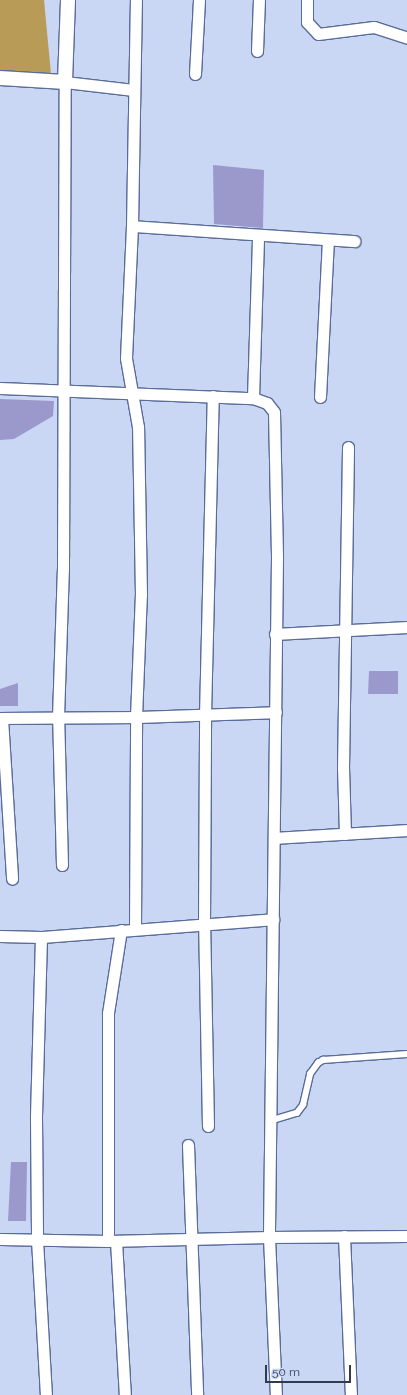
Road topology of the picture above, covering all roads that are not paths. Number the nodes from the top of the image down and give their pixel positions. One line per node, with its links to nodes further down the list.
1 (68, 0): 10 (street)
2 (136, 0): 11 (street)
3 (199, 0): 8 (street)
4 (259, 0): 7 (street)
5 (308, 0): 6 (street)
6 (407, 38)
7 (257, 51)
8 (195, 74)
9 (0, 78): 10 (street)
10 (65, 82): 11 (street); 17 (street)
11 (134, 90): 12 (street)
12 (132, 226): 13 (street); 18 (street)
13 (258, 235): 14 (street); 21 (street)
14 (328, 240): 15 (street); 20 (street)
15 (354, 241)
16 (0, 388): 17 (street)
17 (62, 392): 18 (street); 28 (street)
18 (132, 393): 19 (street); 29 (street)
19 (213, 396): 21 (street); 27 (street)
20 (320, 397)
21 (252, 398): 25 (street)
22 (348, 447): 24 (street)
23 (407, 627): 24 (street)
24 (345, 630): 25 (street); 32 (street)
25 (275, 634): 26 (street)
26 (276, 712): 27 (street); 33 (street)
27 (205, 715): 29 (street); 37 (street)
28 (58, 717): 29 (street); 30 (street); 34 (street)
29 (136, 717): 38 (street)
30 (1, 718): 35 (street)
31 (407, 830): 32 (street)
32 (345, 834): 33 (street)
33 (274, 838): 36 (street)
34 (62, 865)
35 (12, 879)
36 (273, 919): 37 (street); 43 (street)
37 (204, 924): 38 (street); 44 (street)
38 (135, 929): 39 (street)
39 (121, 930): 41 (street); 52 (street)
40 (0, 936): 41 (street)
41 (41, 937): 51 (street)
42 (407, 1054): 43 (lane)
43 (270, 1121): 46 (street)
44 (208, 1126)
45 (188, 1144): 50 (street)
46 (269, 1236): 47 (street); 50 (street); 56 (street)
47 (344, 1236): 48 (street); 57 (street)
48 (407, 1236)
49 (0, 1239): 51 (street)
50 (190, 1239): 52 (street); 55 (street)
51 (37, 1240): 52 (street); 53 (street)
52 (112, 1241): 54 (street)
53 (46, 1395)
54 (124, 1395)
55 (197, 1395)
56 (276, 1395)
57 (351, 1395)

